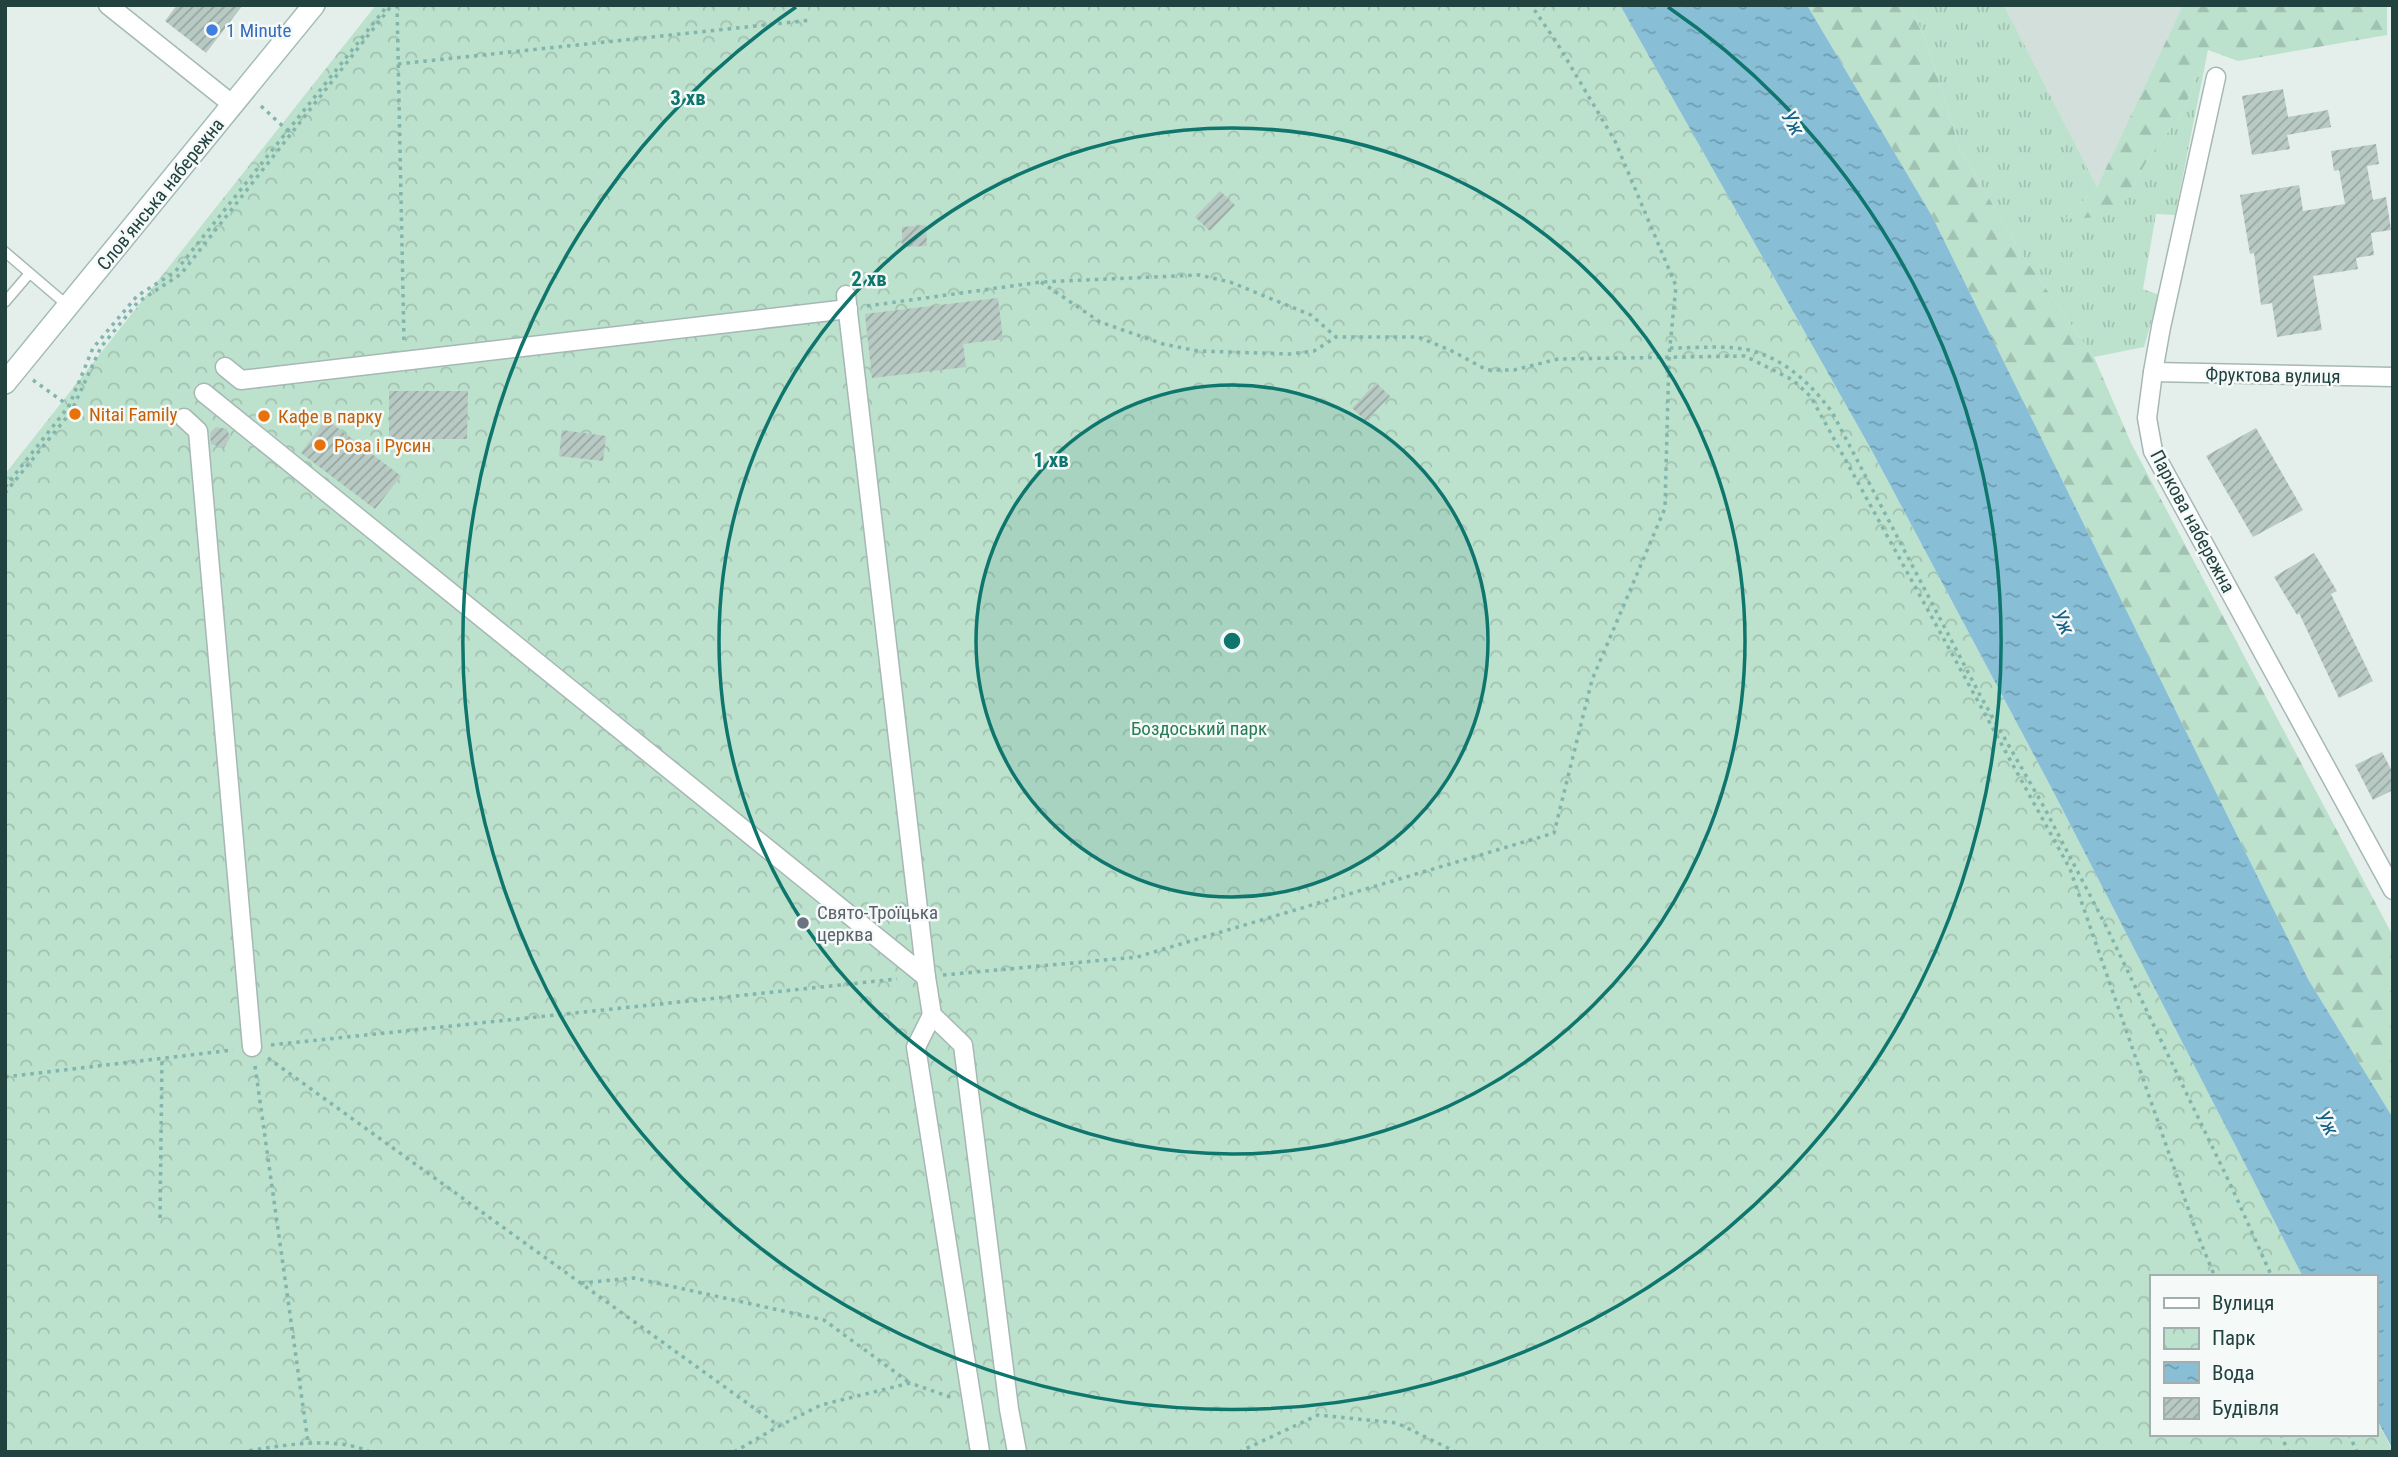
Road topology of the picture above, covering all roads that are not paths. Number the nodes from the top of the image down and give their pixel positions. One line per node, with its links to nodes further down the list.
1 (108, 5): 4 (street)
2 (314, 5): 4 (street, Словʼянська набережна)
3 (2216, 77): 10 (street, Паркова набережна)
4 (233, 105): 8 (street, Словʼянська набережна)
5 (5, 252): 6 (lane)
6 (29, 274): 7 (lane); 8 (lane)
7 (5, 302)
8 (68, 306): 12 (street, Словʼянська набережна)
9 (225, 367): 16 (street)
10 (2153, 372): 11 (street, Фруктова вулиця); 15 (street, Паркова набережна)
11 (2393, 377)
12 (8, 378)
13 (204, 393): 16 (street)
14 (184, 418): 18 (street)
15 (2393, 890)
16 (926, 977): 17 (street)
17 (932, 1015): 19 (street); 20 (street)
18 (252, 1047)
19 (980, 1452)
20 (1017, 1452)

